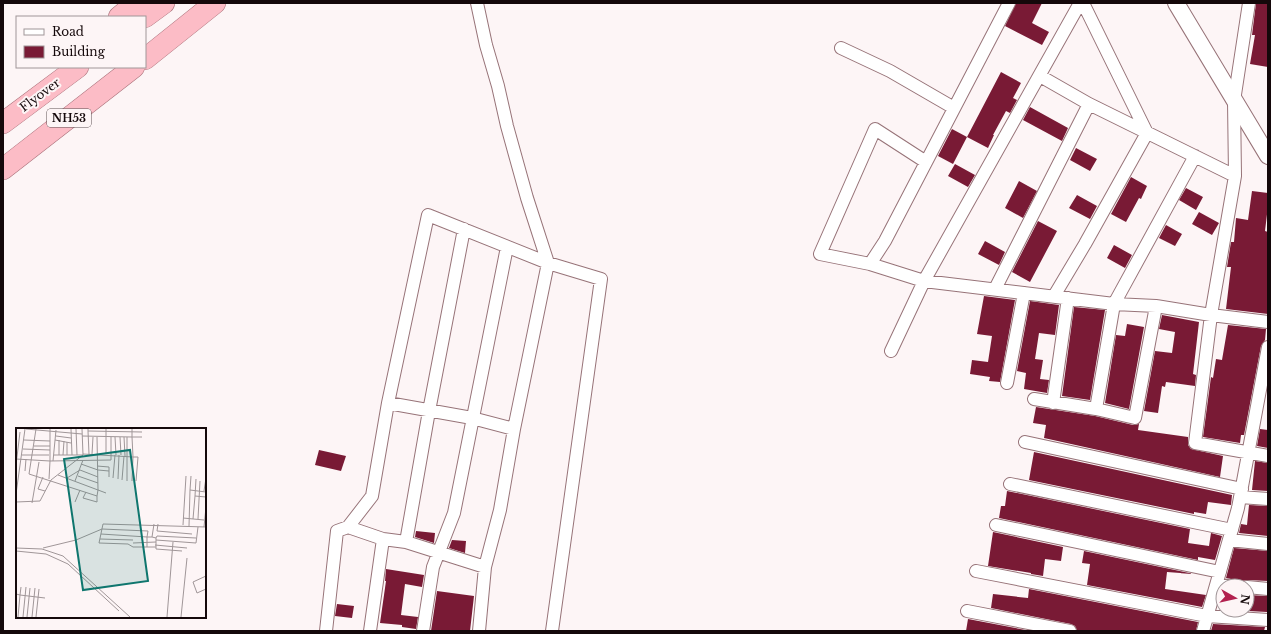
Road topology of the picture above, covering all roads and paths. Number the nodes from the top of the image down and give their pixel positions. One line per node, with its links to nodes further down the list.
1 (136, 3): 10 (highway)
2 (164, 3): 11 (highway)
3 (202, 3): 12 (highway)
4 (215, 3): 14 (highway)
5 (477, 3): 34 (street)
6 (1008, 3): 23 (street)
7 (1082, 3): 19 (street); 25 (street)
8 (1176, 3): 20 (street)
9 (1249, 3): 20 (street)
10 (120, 16)
11 (146, 16)
12 (146, 46)
13 (841, 48): 23 (street)
14 (146, 57)
15 (54, 68): 22 (highway)
16 (77, 68): 24 (highway, Flyover / NH53)
17 (117, 68): 26 (highway, Flyover / NH53)
18 (133, 68): 30 (highway, NH53)
19 (1040, 76): 21 (street); 36 (street)
20 (1234, 100): 28 (street); 31 (street)
21 (1089, 104): 25 (street); 37 (street)
22 (3, 107)
23 (954, 108): 29 (street)
24 (3, 123)
25 (1147, 133): 27 (street); 39 (street)
26 (3, 155)
27 (1195, 156): 31 (street); 41 (street)
28 (1268, 156)
29 (926, 162): 35 (street); 35 (street)
30 (3, 169)
31 (1235, 176): 43 (street)
32 (464, 229): 33 (street); 49 (street); 53 (street)
33 (507, 246): 34 (street); 54 (street)
34 (548, 263): 55 (street); 83 (street)
35 (870, 264): 36 (street)
36 (924, 280): 37 (street); 46 (street)
37 (995, 289): 38 (street)
38 (1024, 293): 39 (street); 47 (street)
39 (1054, 296): 40 (street)
40 (1068, 298): 41 (street); 50 (street)
41 (1114, 304): 42 (street); 52 (street)
42 (1156, 306): 43 (street); 52 (street)
43 (1211, 315): 44 (street); 57 (street)
44 (1268, 322)
45 (1268, 347): 51 (street)
46 (891, 351)
47 (1007, 383)
48 (1034, 399): 50 (street)
49 (388, 403): 53 (street); 63 (street)
50 (1053, 403): 52 (street)
51 (1263, 408): 57 (street)
52 (1096, 409)
53 (429, 411): 54 (street); 66 (street)
54 (472, 418): 55 (street); 68 (street)
55 (514, 429): 69 (street)
56 (1025, 442): 60 (street)
57 (1249, 453): 58 (street); 60 (street)
58 (1268, 456)
59 (1010, 484): 64 (street)
60 (1241, 493): 61 (street); 64 (street)
61 (1268, 499)
62 (996, 525): 71 (street)
63 (348, 527): 65 (street); 79 (street)
64 (1230, 535): 67 (street); 71 (street)
65 (383, 540): 66 (street); 80 (street)
66 (406, 542): 68 (street)
67 (1268, 544)
68 (438, 553): 69 (street); 81 (street)
69 (486, 567): 82 (street)
70 (976, 570): 77 (street)
71 (1220, 572): 72 (street)
72 (1218, 578)
73 (1215, 588): 77 (street)
74 (1255, 588): 75 (street)
75 (1268, 589)
76 (967, 611): 84 (street)
77 (1207, 616): 78 (street); 85 (street)
78 (1268, 620)
79 (326, 631)
80 (370, 631)
81 (423, 631)
82 (479, 631)
83 (552, 631)
84 (1070, 631)
85 (1203, 631)

